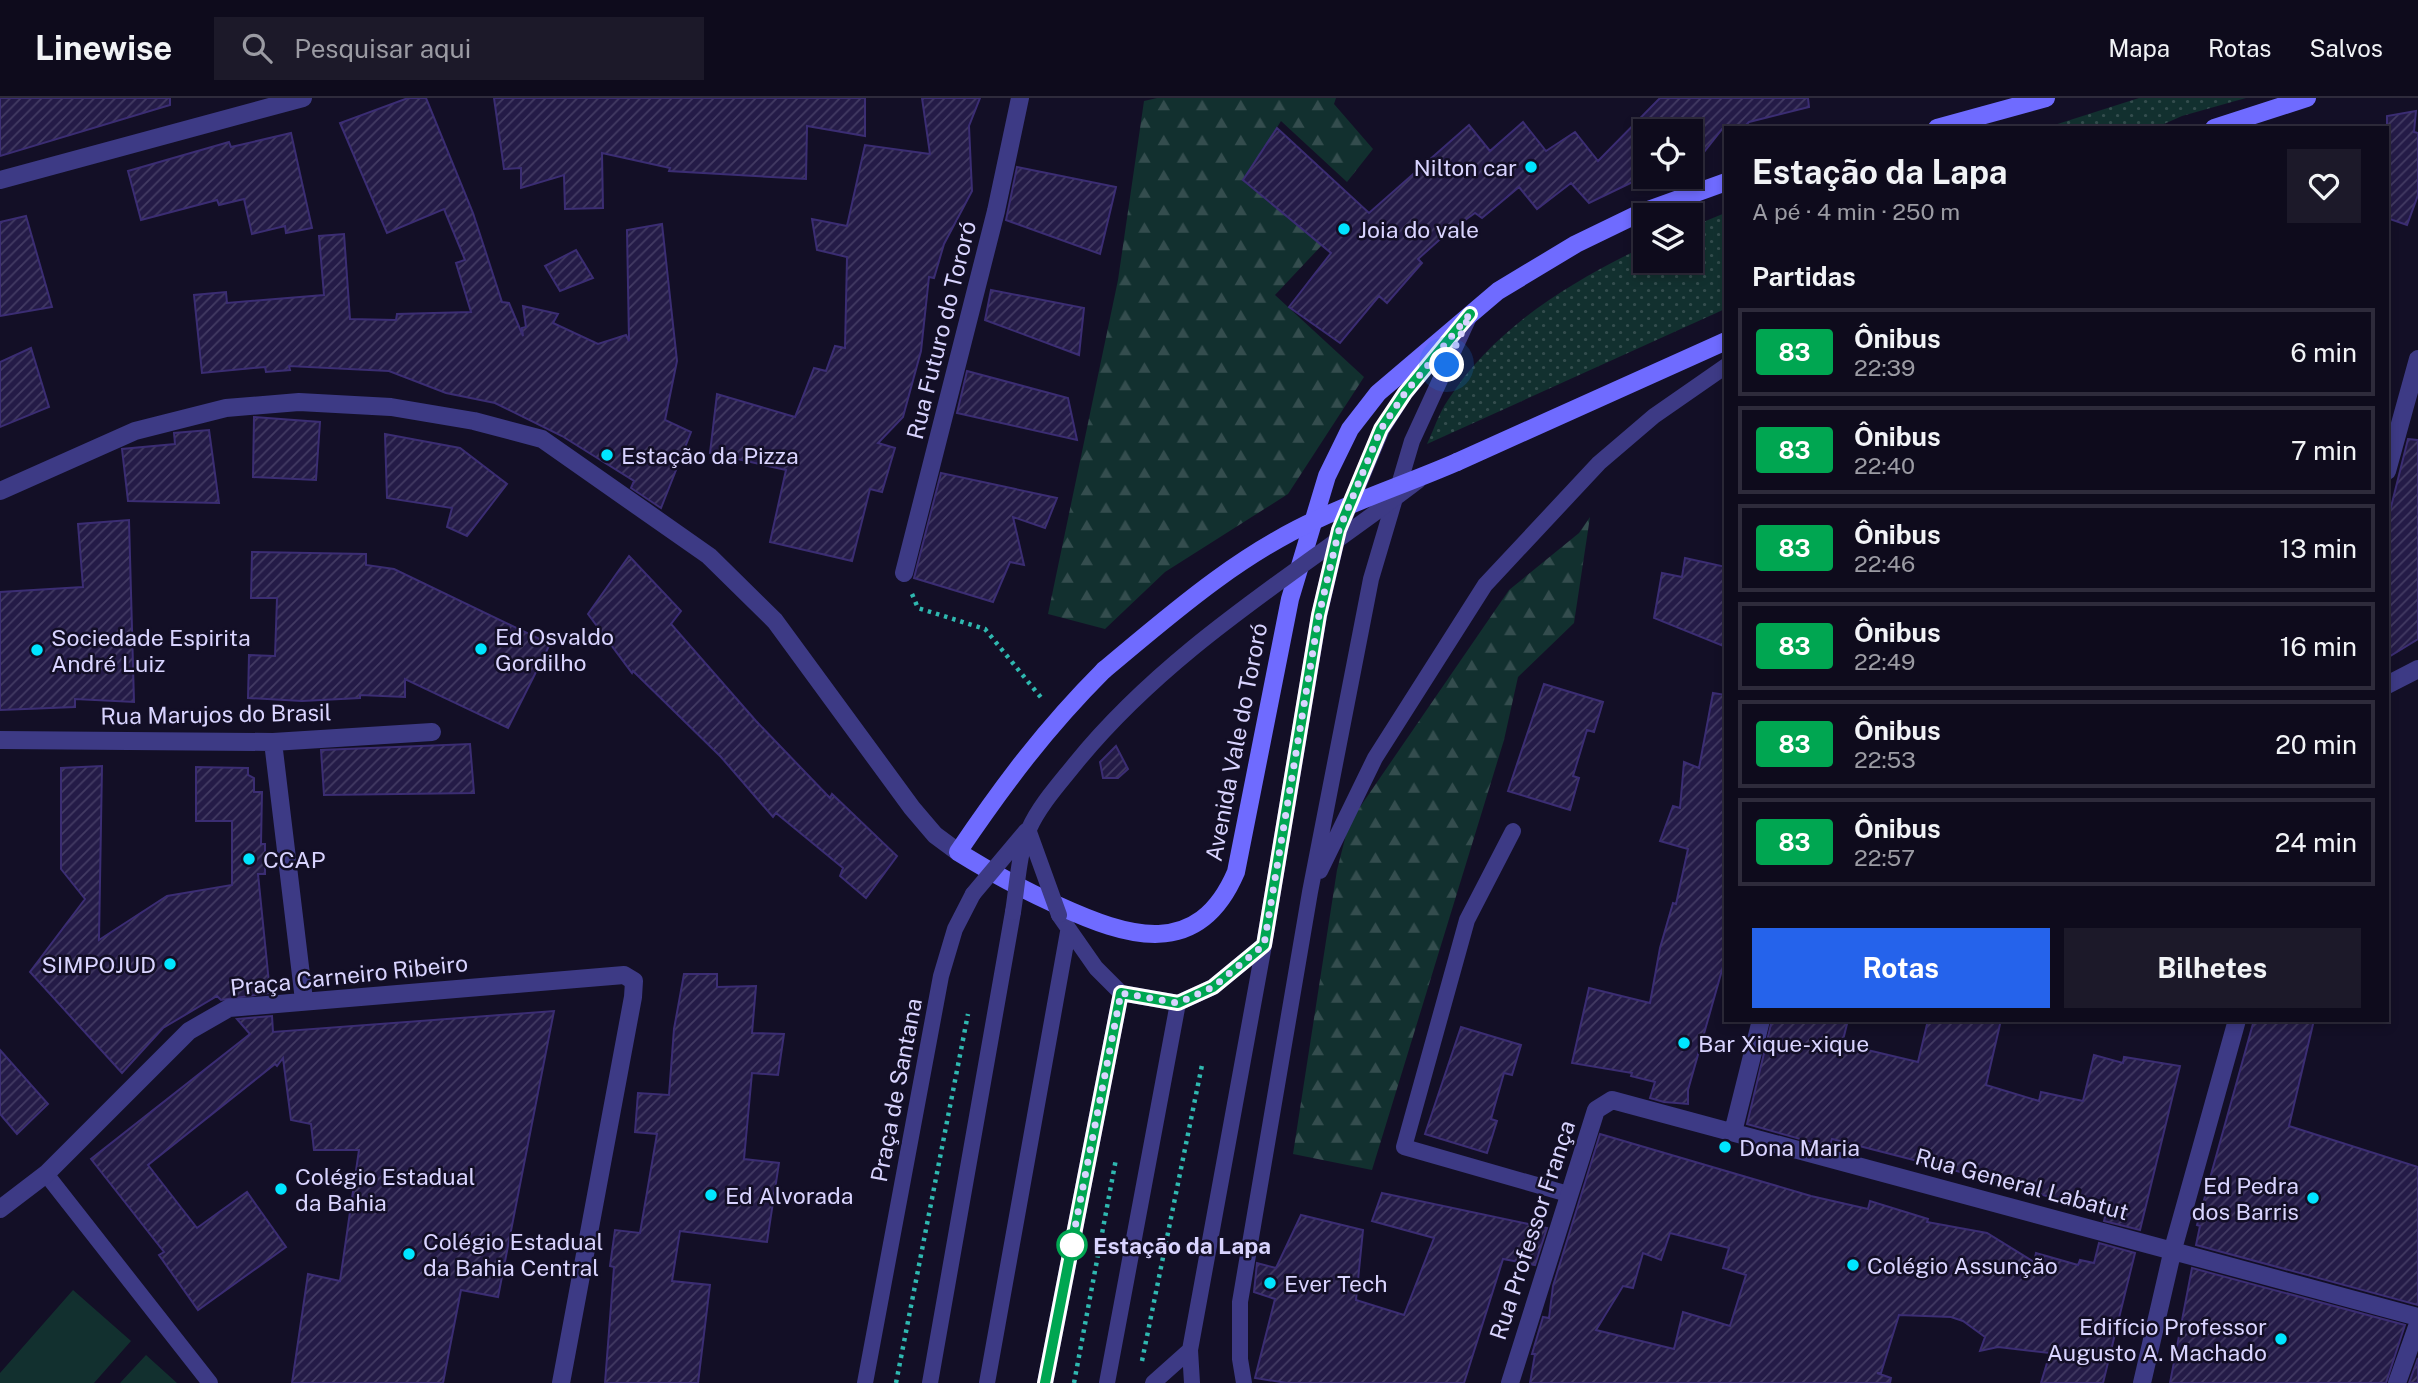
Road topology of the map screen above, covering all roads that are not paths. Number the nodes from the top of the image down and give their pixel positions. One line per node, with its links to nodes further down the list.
1 (303, 98): 7 (street)
2 (1020, 98): 16 (street, Rua Futuro do Tororó)
3 (2046, 98): 5 (street)
4 (2307, 98): 6 (street)
5 (1944, 126)
6 (2220, 126)
7 (0, 180)
8 (1724, 184): 9 (street, Avenida Vale do Tororó)
9 (1470, 314): 24 (street, Avenida Vale do Tororó); 25 (lane, Avenida Vale do Tororó); 27 (lane)
10 (1724, 342): 14 (street, bridge)
11 (2418, 359): 13 (street)
12 (1724, 367): 25 (lane, Avenida Vale do Tororó)
13 (2389, 464)
14 (1426, 476): 22 (lane, Praça de Santana, bridge); 24 (street, bridge)
15 (0, 491): 24 (street)
16 (904, 573)
17 (2418, 669): 18 (street)
18 (2389, 684)
19 (432, 732): 21 (street, Rua Marujos do Brasil)
20 (0, 740): 21 (street, Rua Marujos do Brasil)
21 (273, 741): 29 (street)
22 (1028, 830): 26 (lane, bridge); 45 (lane, Praça de Santana, bridge); 46 (lane, bridge)
23 (1513, 831): 36 (lane)
24 (958, 852)
25 (1310, 892): 51 (lane, Avenida Vale do Tororó)
26 (1068, 932): 28 (lane); 47 (lane)
27 (1264, 945): 30 (lane); 41 (lane)
28 (1121, 993): 30 (lane); 48 (lane)
29 (304, 1000): 35 (street, Praça Carneiro Ribeiro); 44 (street, Praça Carneiro Ribeiro)
30 (1178, 1003): 49 (lane)
31 (1760, 1022): 34 (street)
32 (2236, 1022): 38 (street)
33 (1612, 1100): 34 (street, Rua General Labatut); 36 (street, Rua Professor França)
34 (1733, 1132): 38 (street, Rua General Labatut)
35 (46, 1174): 37 (street, Praça Carneiro Ribeiro); 43 (lane)
36 (1568, 1194): 52 (street, Rua Professor França)
37 (0, 1209)
38 (2173, 1250): 39 (street, Rua General Labatut); 53 (street)
39 (2418, 1317)
40 (2418, 1324): 54 (street)
41 (1190, 1350): 42 (lane); 50 (lane)
42 (1146, 1379)
43 (210, 1383)
44 (561, 1383)
45 (865, 1383)
46 (930, 1383)
47 (987, 1383)
48 (1045, 1383)
49 (1107, 1383)
50 (1192, 1383)
51 (1244, 1383)
52 (1510, 1383)
53 (2142, 1383)
54 (2397, 1383)

